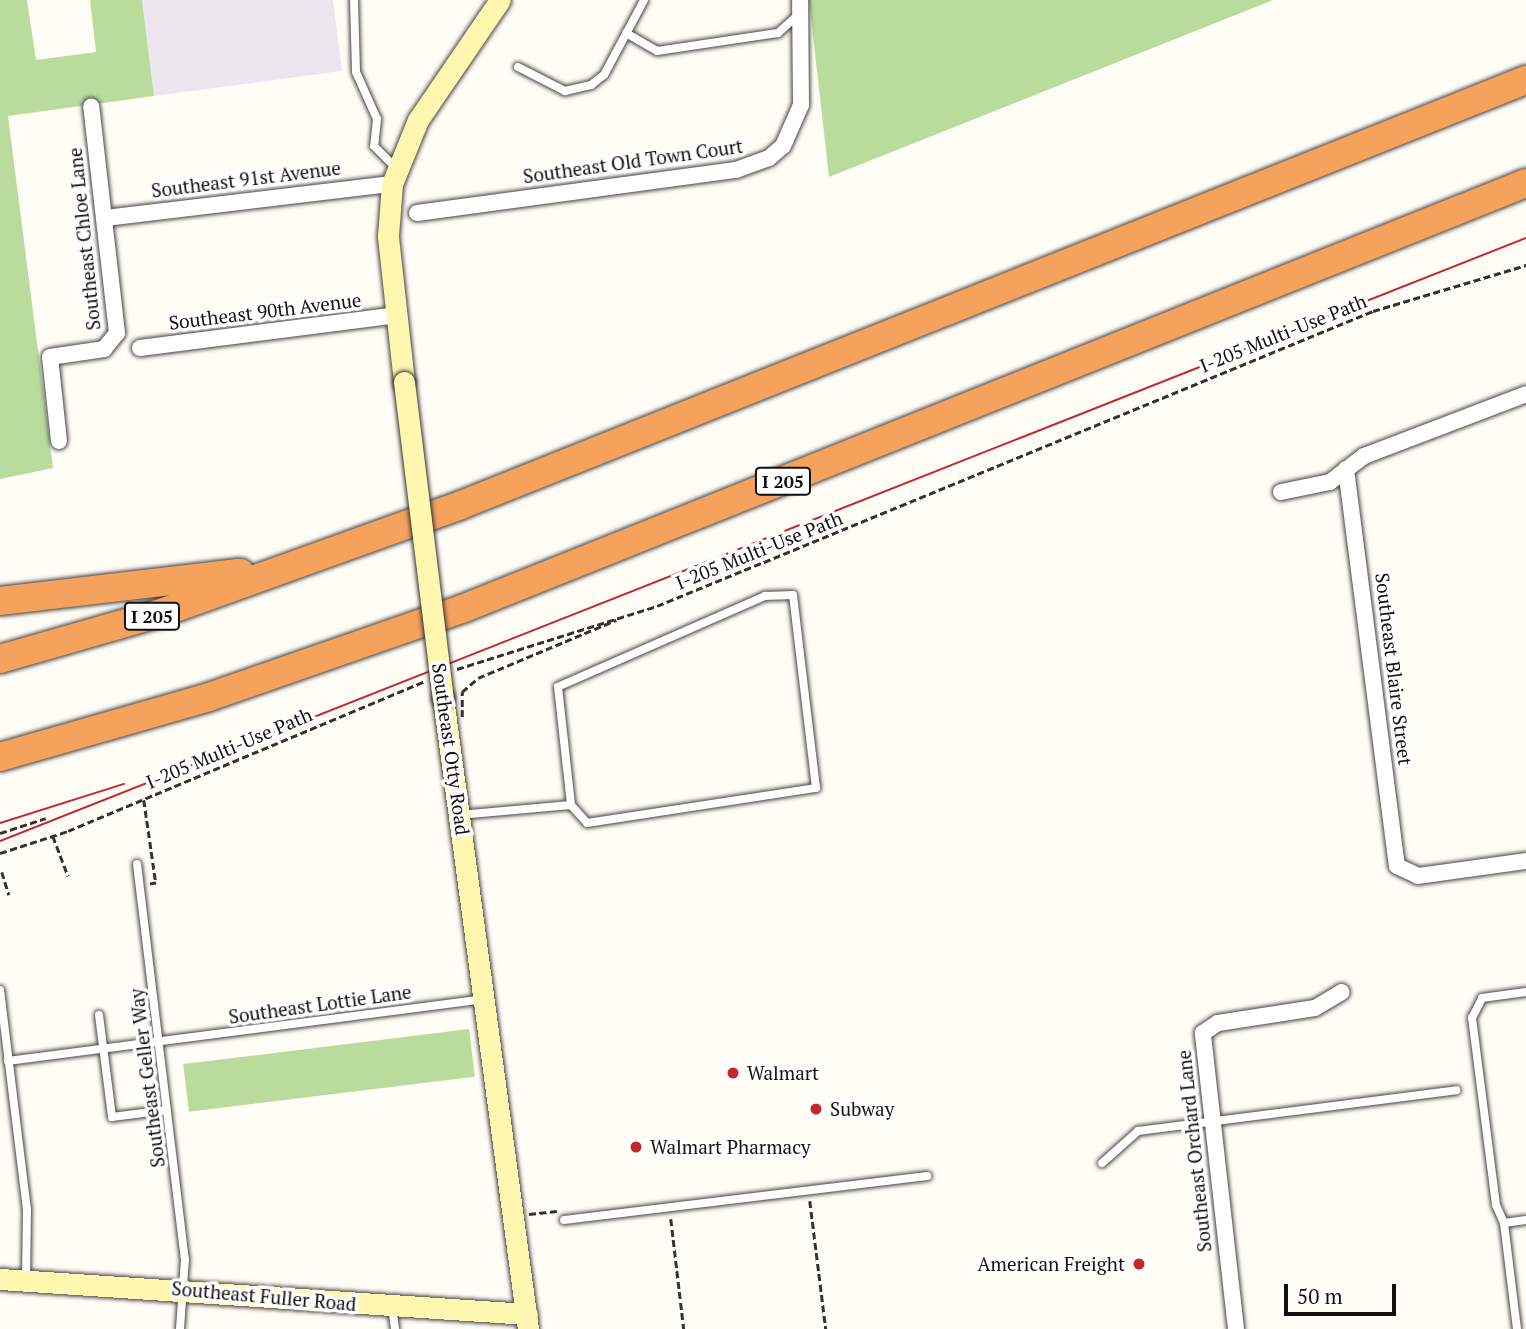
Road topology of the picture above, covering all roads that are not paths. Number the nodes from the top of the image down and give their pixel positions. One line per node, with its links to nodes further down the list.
1 (354, 0): 9 (lane)
2 (500, 0): 9 (street, Southeast Otty Road)
3 (644, 0): 5 (lane)
4 (800, 6): 5 (lane); 11 (street, Southeast Old Town Court)
5 (626, 33): 6 (lane)
6 (518, 67)
7 (1526, 80): 19 (highway, I 205)
8 (91, 106): 12 (street, Southeast Chloe Lane)
9 (394, 176): 12 (street, Southeast 91st Avenue); 13 (street, Southeast Otty Road)
10 (1526, 183): 22 (highway, I 205)
11 (417, 213)
12 (105, 218): 16 (street, Southeast Chloe Lane)
13 (396, 315): 14 (street, Southeast 90th Avenue); 24 (street, Southeast Otty Road, bridge)
14 (140, 348)
15 (1526, 394): 17 (street)
16 (59, 441)
17 (1346, 469): 18 (street); 25 (street, Southeast Blaire Street)
18 (1280, 492)
19 (301, 564): 20 (highway); 21 (highway, I 205)
20 (0, 601)
21 (0, 659)
22 (0, 758)
23 (571, 805): 23 (lane); 24 (lane)
24 (459, 815): 30 (street, Southeast Otty Road)
25 (1526, 861)
26 (137, 864): 33 (lane, Southeast Geller Way)
27 (0, 990): 32 (lane)
28 (1342, 992): 38 (street, Southeast Orchard Lane)
29 (1526, 992): 43 (lane)
30 (486, 999): 33 (lane, Southeast Lottie Lane); 48 (street, Southeast Otty Road)
31 (99, 1015): 34 (lane)
32 (2, 1030): 35 (lane)
33 (159, 1042): 34 (lane, Southeast Lottie Lane); 37 (lane, Southeast Geller Way)
34 (104, 1049): 35 (lane, Southeast Lottie Lane); 37 (lane)
35 (8, 1061): 45 (lane)
36 (1456, 1090): 38 (lane)
37 (167, 1110): 46 (lane, Southeast Geller Way)
38 (1212, 1125): 39 (lane); 51 (street, Southeast Orchard Lane)
39 (1102, 1163)
40 (927, 1176): 41 (lane)
41 (564, 1220)
42 (1526, 1220): 43 (lane)
43 (1504, 1223): 52 (lane)
44 (0, 1279): 45 (street, Southeast Fuller Road)
45 (26, 1280): 46 (street, Southeast Fuller Road)
46 (183, 1289): 47 (street, Southeast Fuller Road); 49 (lane, Southeast Geller Way)
47 (392, 1307): 48 (street, Southeast Fuller Road); 50 (lane)
48 (528, 1321)
49 (180, 1329)
50 (395, 1329)
51 (1236, 1329)
52 (1517, 1329)

